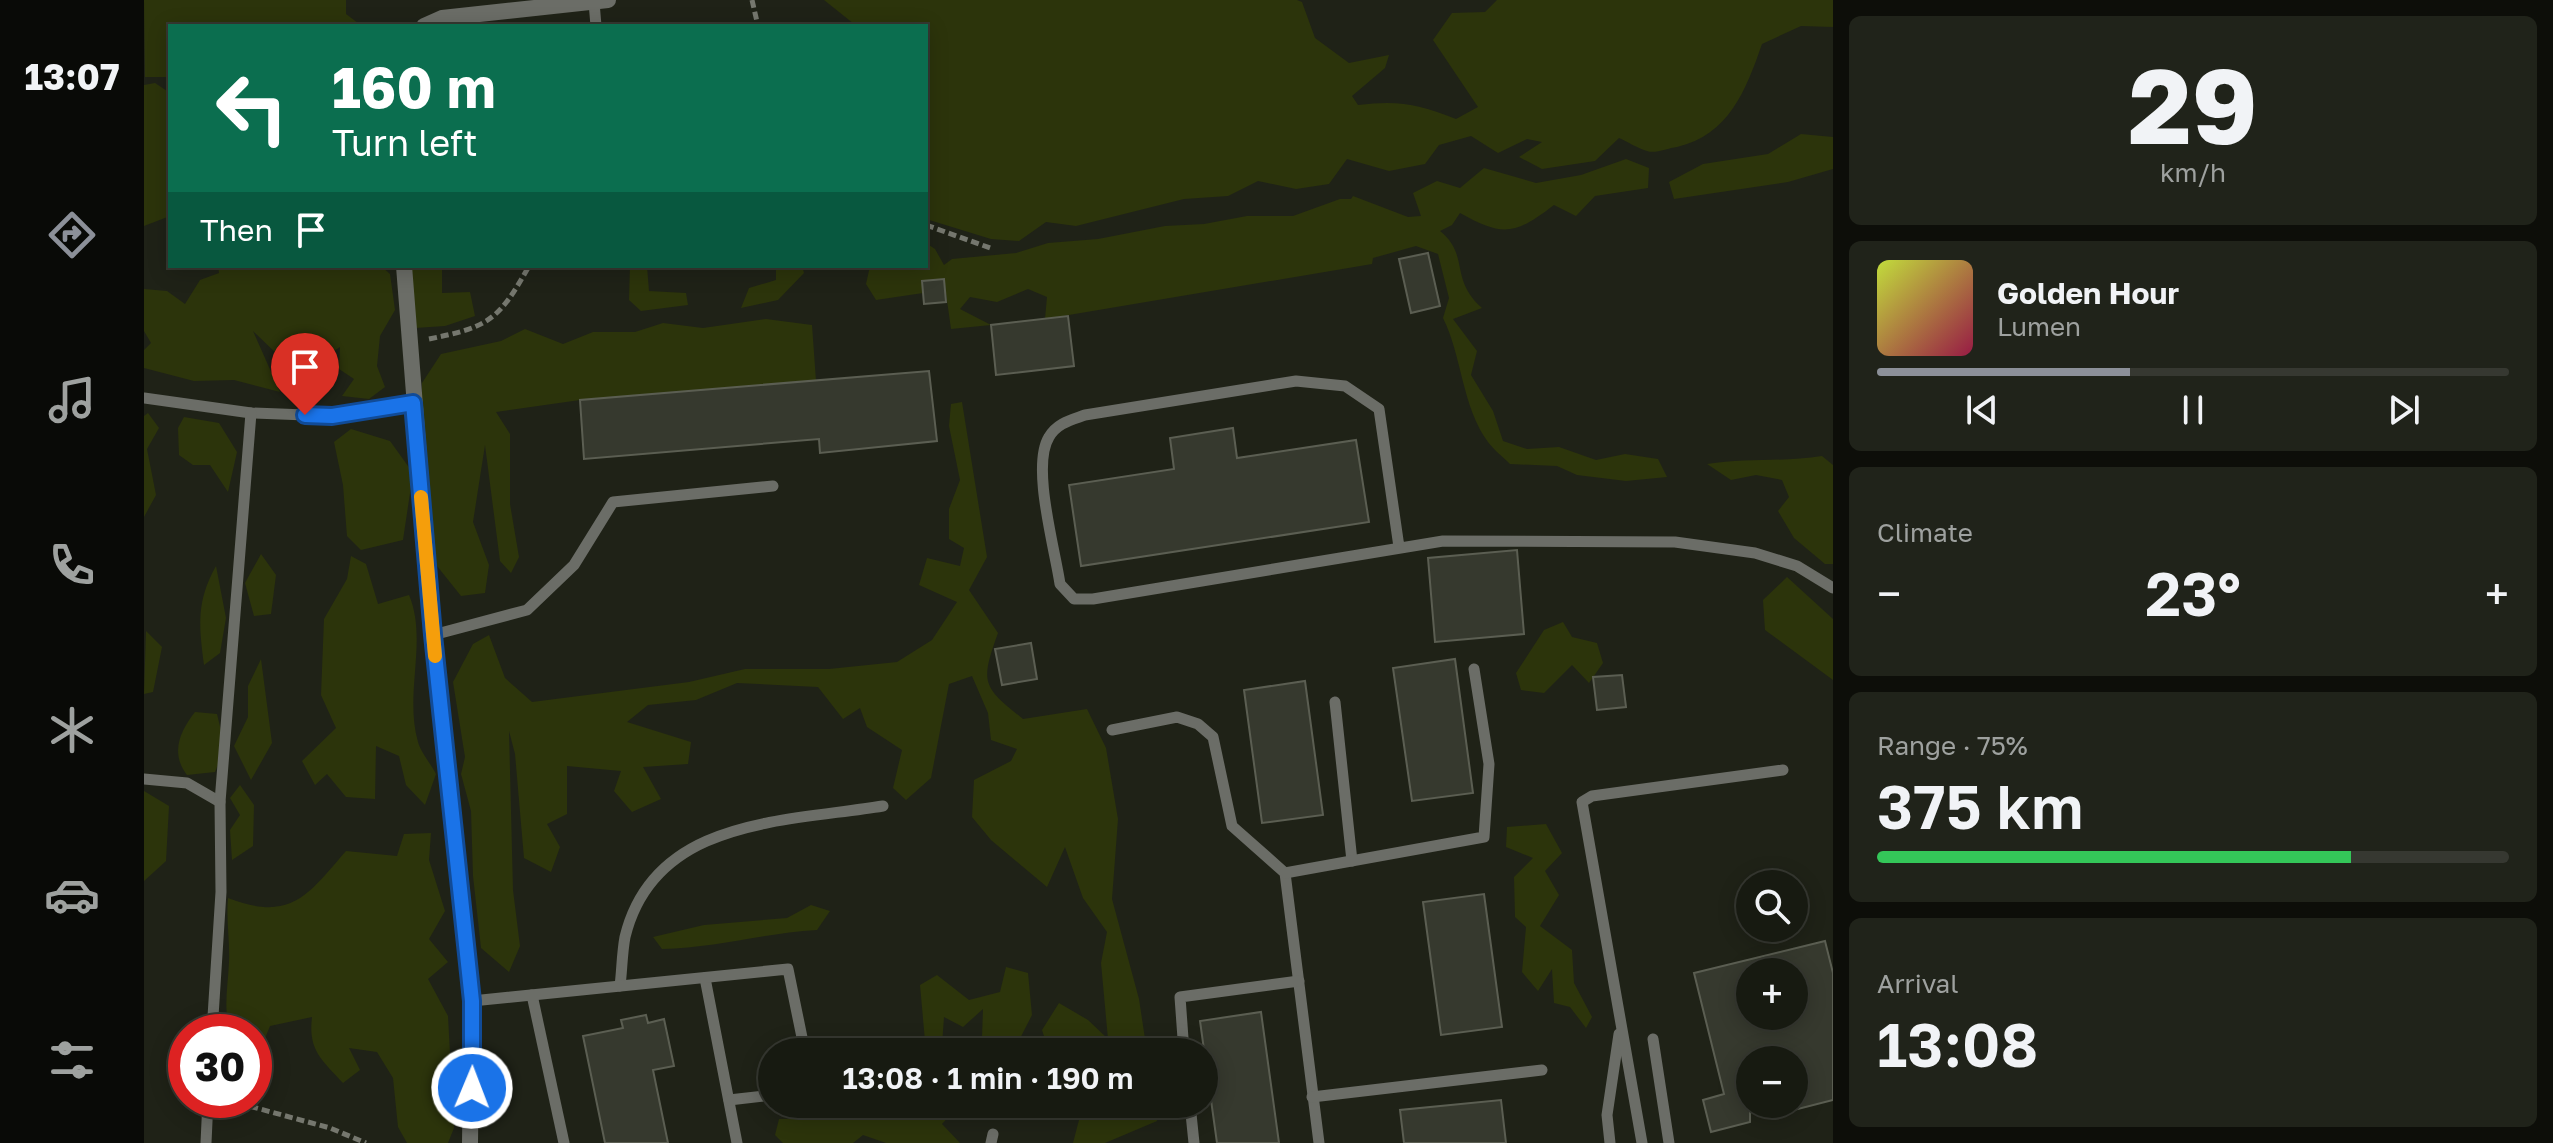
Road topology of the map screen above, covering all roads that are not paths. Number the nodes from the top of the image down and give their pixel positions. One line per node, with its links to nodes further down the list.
1 (601, 1): 2 (street); 3 (lane)
2 (428, 24)
3 (596, 24)
4 (404, 268): 6 (street)
5 (144, 398): 7 (lane)
6 (413, 403): 7 (lane); 11 (street)
7 (251, 413): 17 (lane)
8 (773, 486): 11 (lane)
9 (1399, 547): 9 (lane); 10 (lane)
10 (1833, 588)
11 (433, 635): 25 (street)
12 (1474, 669): 19 (lane)
13 (1335, 702): 19 (lane)
14 (1112, 730): 20 (lane)
15 (1783, 770): 27 (lane)
16 (144, 779): 17 (lane)
17 (220, 802): 26 (lane)
18 (883, 806): 23 (lane)
19 (1352, 861): 20 (lane)
20 (1285, 873): 22 (lane)
21 (705, 978): 23 (lane); 28 (lane); 34 (lane)
22 (1299, 981): 29 (lane); 33 (lane)
23 (620, 986): 24 (lane)
24 (532, 995): 25 (lane); 39 (lane)
25 (472, 1001): 38 (street)
26 (213, 1014)
27 (1621, 1022): 43 (lane); 44 (lane)
28 (802, 1038)
29 (1183, 1038)
30 (1653, 1039): 45 (lane)
31 (1542, 1070): 33 (lane)
32 (758, 1097): 34 (lane)
33 (1312, 1097): 42 (lane)
34 (729, 1100): 40 (lane)
35 (207, 1118): 37 (lane)
36 (1191, 1118): 41 (lane)
37 (206, 1143)
38 (470, 1143)
39 (564, 1143)
40 (737, 1143)
41 (1194, 1143)
42 (1319, 1143)
43 (1610, 1143)
44 (1642, 1143)
45 (1669, 1143)

